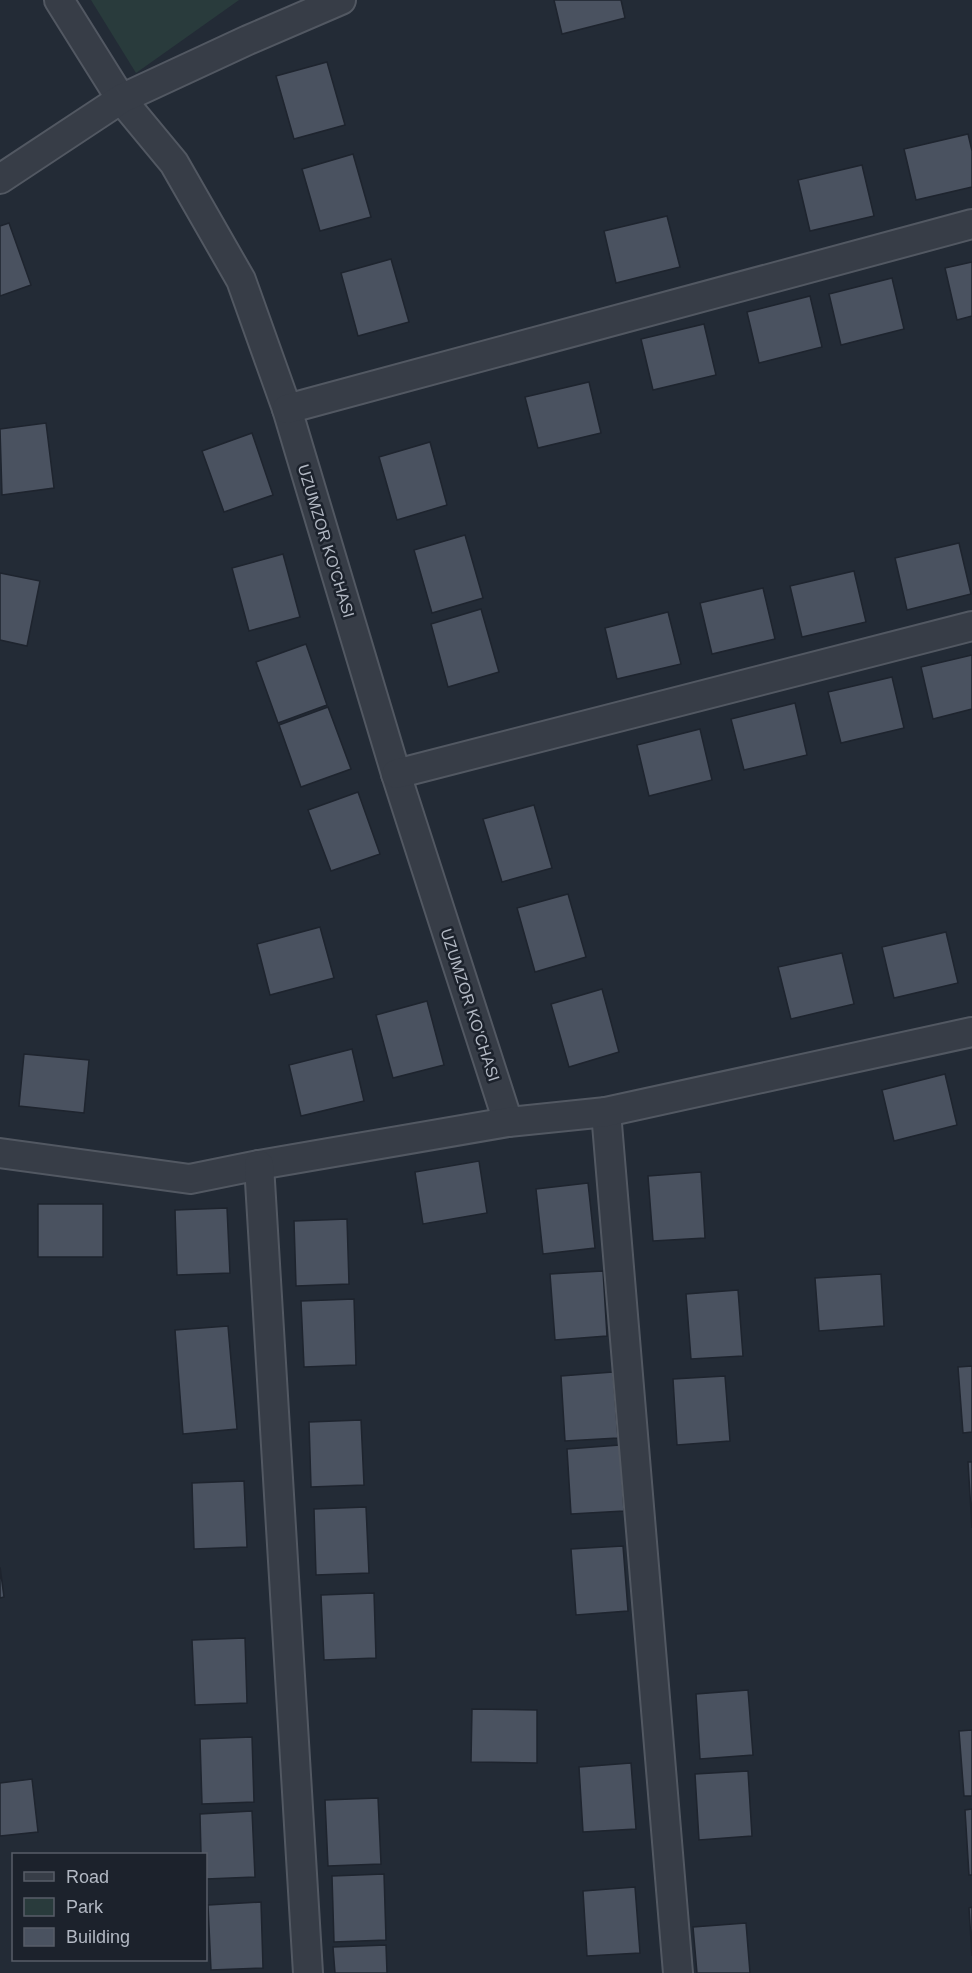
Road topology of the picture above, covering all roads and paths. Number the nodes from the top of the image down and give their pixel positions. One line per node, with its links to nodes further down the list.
1 (59, 0): 3 (street, UZUMZOR KO'CHASI)
2 (341, 0): 3 (street)
3 (121, 99): 4 (street); 6 (street, UZUMZOR KO'CHASI)
4 (0, 179)
5 (972, 224): 6 (street)
6 (287, 409): 8 (street, UZUMZOR KO'CHASI)
7 (972, 626): 8 (street)
8 (396, 774): 11 (street, UZUMZOR KO'CHASI)
9 (972, 1032): 10 (street)
10 (606, 1112): 11 (street); 15 (street)
11 (508, 1122): 13 (street)
12 (0, 1153): 13 (street)
13 (259, 1165): 14 (street)
14 (308, 1973)
15 (678, 1973)

